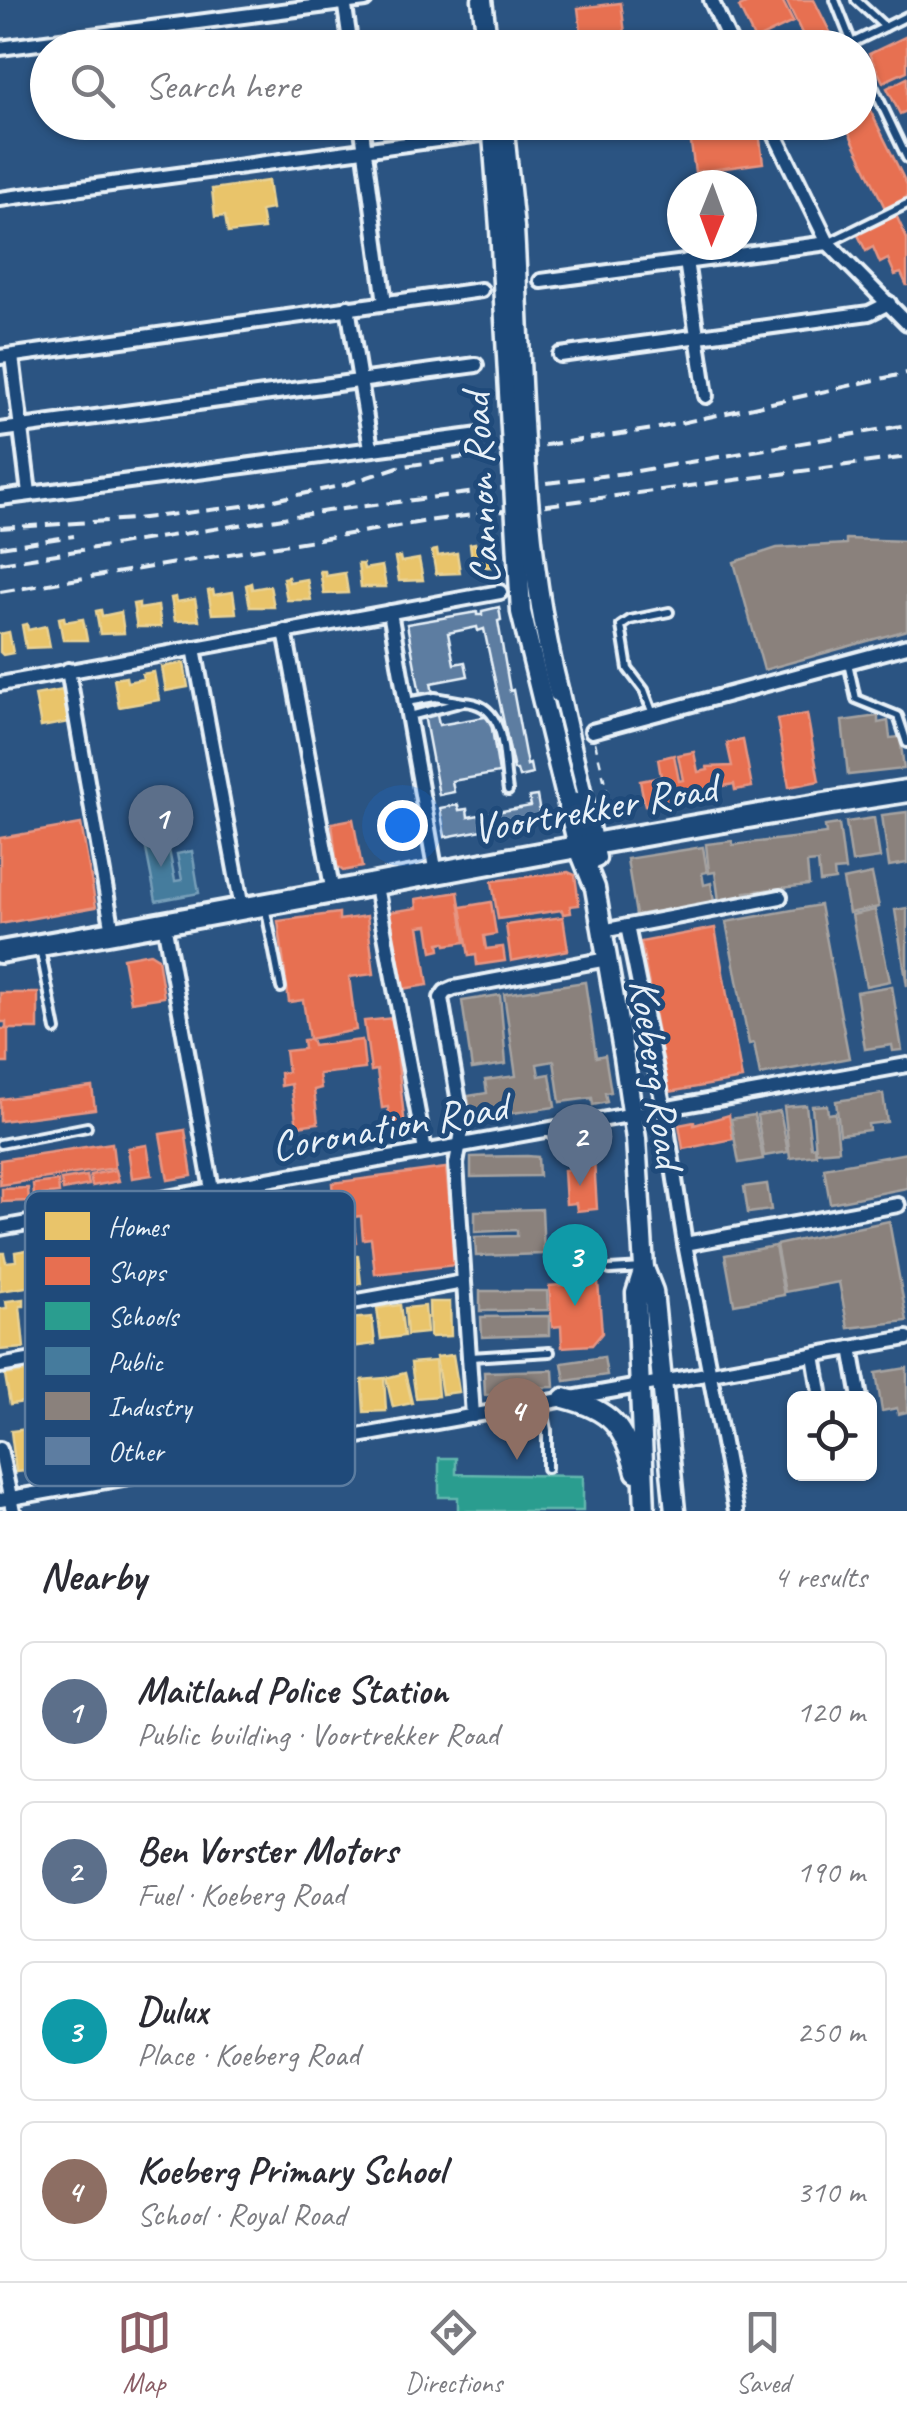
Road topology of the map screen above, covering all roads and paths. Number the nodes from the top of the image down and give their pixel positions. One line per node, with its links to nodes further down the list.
1 (365, 0): 6 (street)
2 (482, 0): 11 (main road)
3 (711, 0): 12 (street)
4 (835, 0): 13 (lane)
5 (856, 0): 8 (lane)
6 (344, 2): 9 (street); 10 (street)
7 (907, 16): 8 (lane)
8 (885, 27): 14 (lane)
9 (135, 30)
10 (348, 30)
11 (486, 30)
12 (725, 30)
13 (847, 30)
14 (877, 32)
15 (30, 44): 16 (street)
16 (0, 48)
17 (877, 95): 23 (lane)
18 (363, 140): 22 (street)
19 (415, 140): 22 (street)
20 (499, 140): 63 (main road, Cannon Road, bridge)
21 (778, 140): 26 (street)
22 (364, 148): 24 (street); 30 (street)
23 (907, 158)
24 (0, 199)
25 (907, 204): 26 (lane)
26 (828, 244): 27 (street); 31 (street)
27 (686, 261): 28 (street); 34 (street)
28 (541, 282)
29 (481, 290): 30 (street)
30 (385, 303): 32 (street)
31 (889, 303): 33 (street); 34 (street)
32 (348, 307): 36 (street); 38 (street)
33 (907, 322)
34 (697, 336): 35 (street); 39 (street)
35 (560, 355)
36 (6, 356): 40 (street)
37 (476, 365): 38 (street)
38 (358, 380): 40 (street); 43 (street)
39 (706, 396)
40 (21, 427): 41 (street); 44 (street)
41 (0, 430)
42 (480, 434): 43 (street)
43 (371, 448): 44 (street)
44 (29, 493): 45 (street)
45 (0, 498)
46 (500, 592): 47 (street)
47 (390, 612): 49 (street); 56 (street)
48 (670, 612): 57 (lane)
49 (285, 631): 51 (street); 66 (street)
50 (907, 646): 52 (street)
51 (194, 648): 53 (street); 69 (street)
52 (848, 662): 57 (street); 59 (lane)
53 (68, 670): 54 (street); 73 (street)
54 (0, 684)
55 (463, 702): 56 (lane); 56 (lane); 60 (lane)
56 (406, 709): 64 (street)
57 (653, 715): 58 (street)
58 (593, 736): 62 (path)
59 (907, 743)
60 (508, 791)
61 (907, 791): 63 (main road, Voortrekker Road)
62 (610, 816)
63 (586, 844): 64 (main road, Voortrekker Road); 72 (main road, Koeberg Road)
64 (436, 874): 65 (main road, Voortrekker Road)
65 (376, 886): 66 (main road, Voortrekker Road); 85 (street)
66 (333, 893): 68 (main road, Voortrekker Road)
67 (780, 897): 71 (street)
68 (265, 905): 69 (main road, Voortrekker Road); 77 (lane)
69 (242, 908): 70 (main road, Voortrekker Road)
70 (164, 923): 73 (main road, Voortrekker Road); 86 (street)
71 (627, 926): 72 (street); 80 (street)
72 (602, 930): 76 (main road, Koeberg Road)
73 (113, 932): 74 (main road, Voortrekker Road)
74 (40, 945): 75 (main road, Voortrekker Road); 78 (lane)
75 (0, 952)
76 (607, 959): 81 (main road, Koeberg Road); 84 (street)
77 (281, 988)
78 (56, 1030)
79 (907, 1065): 80 (street, Coronation Road)
80 (664, 1108): 81 (street, Coronation Road); 91 (street)
81 (633, 1114): 84 (street, Coronation Road); 92 (main road, Koeberg Road)
82 (88, 1127): 83 (lane)
83 (0, 1144)
84 (460, 1145): 85 (street, Coronation Road); 94 (street)
85 (425, 1151): 86 (street, Coronation Road)
86 (212, 1190): 87 (street, Coronation Road)
87 (206, 1191)
88 (898, 1205): 91 (street)
89 (25, 1224): 90 (street, Coronation Road)
90 (0, 1228)
91 (685, 1244): 103 (street)
92 (644, 1268): 93 (lane); 104 (main road, Koeberg Road); 105 (main road, Koeberg Road)
93 (610, 1270)
94 (464, 1282): 95 (street); 100 (street)
95 (355, 1302)
96 (907, 1338): 97 (street)
97 (852, 1348): 99 (street); 107 (street)
98 (550, 1352): 100 (lane)
99 (814, 1355): 103 (street); 106 (street)
100 (468, 1357): 110 (street)
101 (25, 1361): 102 (street)
102 (0, 1366)
103 (711, 1374): 104 (street); 119 (street)
104 (660, 1382): 105 (street); 118 (main road, Koeberg Road)
105 (640, 1386): 108 (street); 115 (main road, Koeberg Road)
106 (821, 1391)
107 (859, 1391)
108 (564, 1398): 109 (street); 115 (main road)
109 (542, 1403): 110 (street); 113 (lane)
110 (473, 1416): 111 (street)
111 (355, 1437)
112 (0, 1449): 116 (street)
113 (547, 1468)
114 (94, 1486): 116 (street)
115 (644, 1491): 117 (main road, Koeberg Road)
116 (8, 1503)
117 (646, 1511)
118 (675, 1511)
119 (736, 1511)

